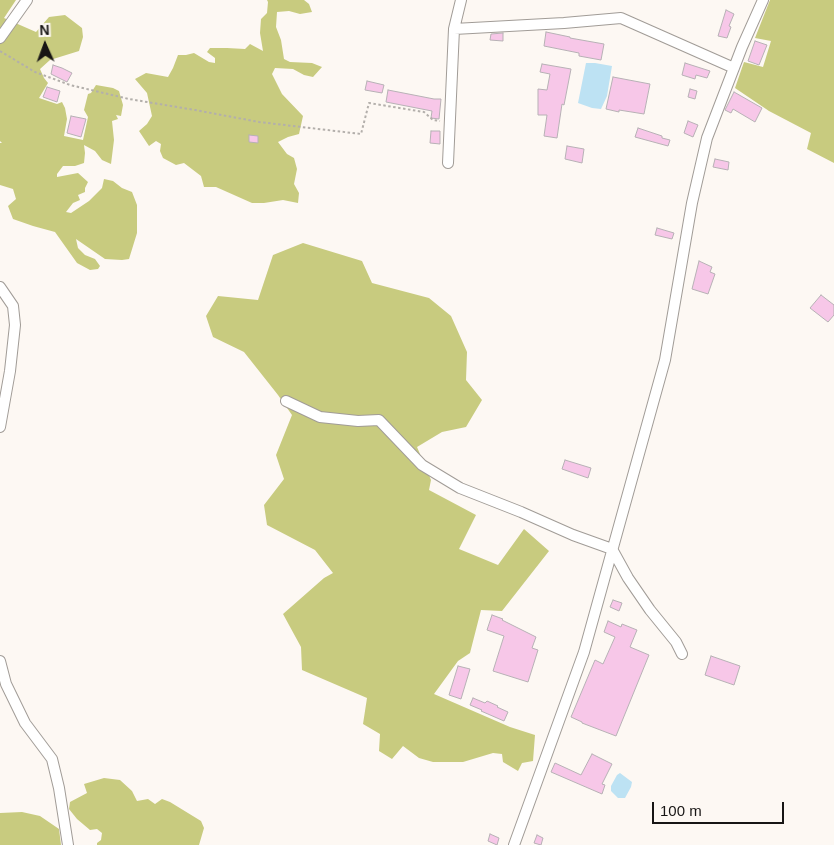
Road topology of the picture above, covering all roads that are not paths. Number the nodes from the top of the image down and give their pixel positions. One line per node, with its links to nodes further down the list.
1 (27, 0): 5 (street)
2 (461, 0): 4 (street)
3 (763, 0): 6 (street)
4 (454, 29): 6 (street); 7 (street)
5 (0, 38)
6 (734, 68): 11 (street)
7 (448, 163)
8 (0, 287): 10 (street)
9 (286, 401): 11 (street)
10 (0, 427)
11 (612, 549): 12 (street); 15 (street)
12 (682, 654)
13 (0, 661): 14 (street)
14 (68, 845)
15 (514, 845)

